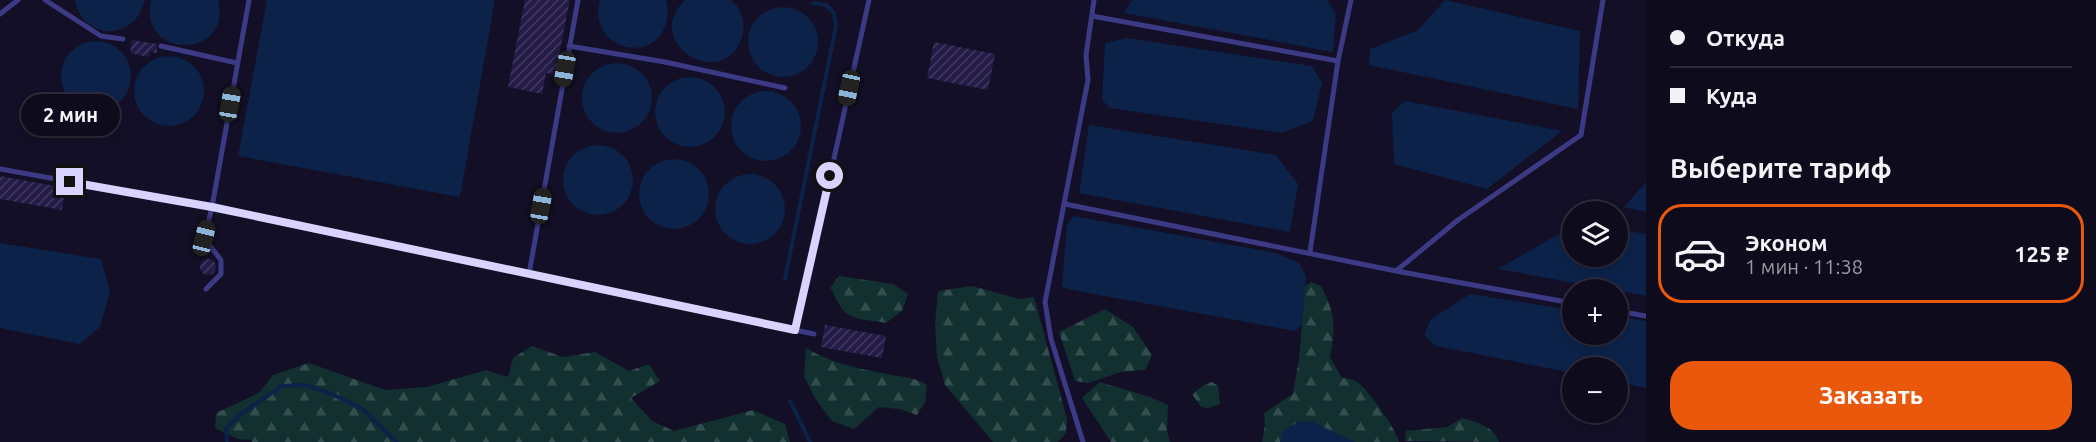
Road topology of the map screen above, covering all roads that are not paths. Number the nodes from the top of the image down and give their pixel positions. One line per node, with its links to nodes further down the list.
1 (18, 0): 9 (lane)
2 (45, 0): 11 (lane)
3 (249, 0): 15 (lane)
4 (578, 0): 13 (lane)
5 (869, 0): 27 (lane)
6 (1094, 0): 10 (lane)
7 (1351, 0): 14 (lane)
8 (1603, 0): 21 (lane)
9 (0, 14)
10 (1092, 16): 14 (lane); 18 (lane)
11 (123, 39)
12 (161, 46): 15 (lane)
13 (569, 46): 16 (lane); 22 (lane)
14 (1338, 61): 20 (lane)
15 (237, 63): 19 (lane)
16 (785, 88)
17 (0, 169): 19 (lane)
18 (1065, 204): 20 (lane); 29 (lane)
19 (212, 207): 22 (lane); 23 (lane)
20 (1310, 252): 21 (lane)
21 (1396, 271): 24 (lane)
22 (529, 274): 27 (lane)
23 (206, 290)
24 (1562, 301)
25 (1628, 313): 26 (lane)
26 (1646, 316)
27 (795, 330): 28 (lane)
28 (814, 334)
29 (1083, 442)

